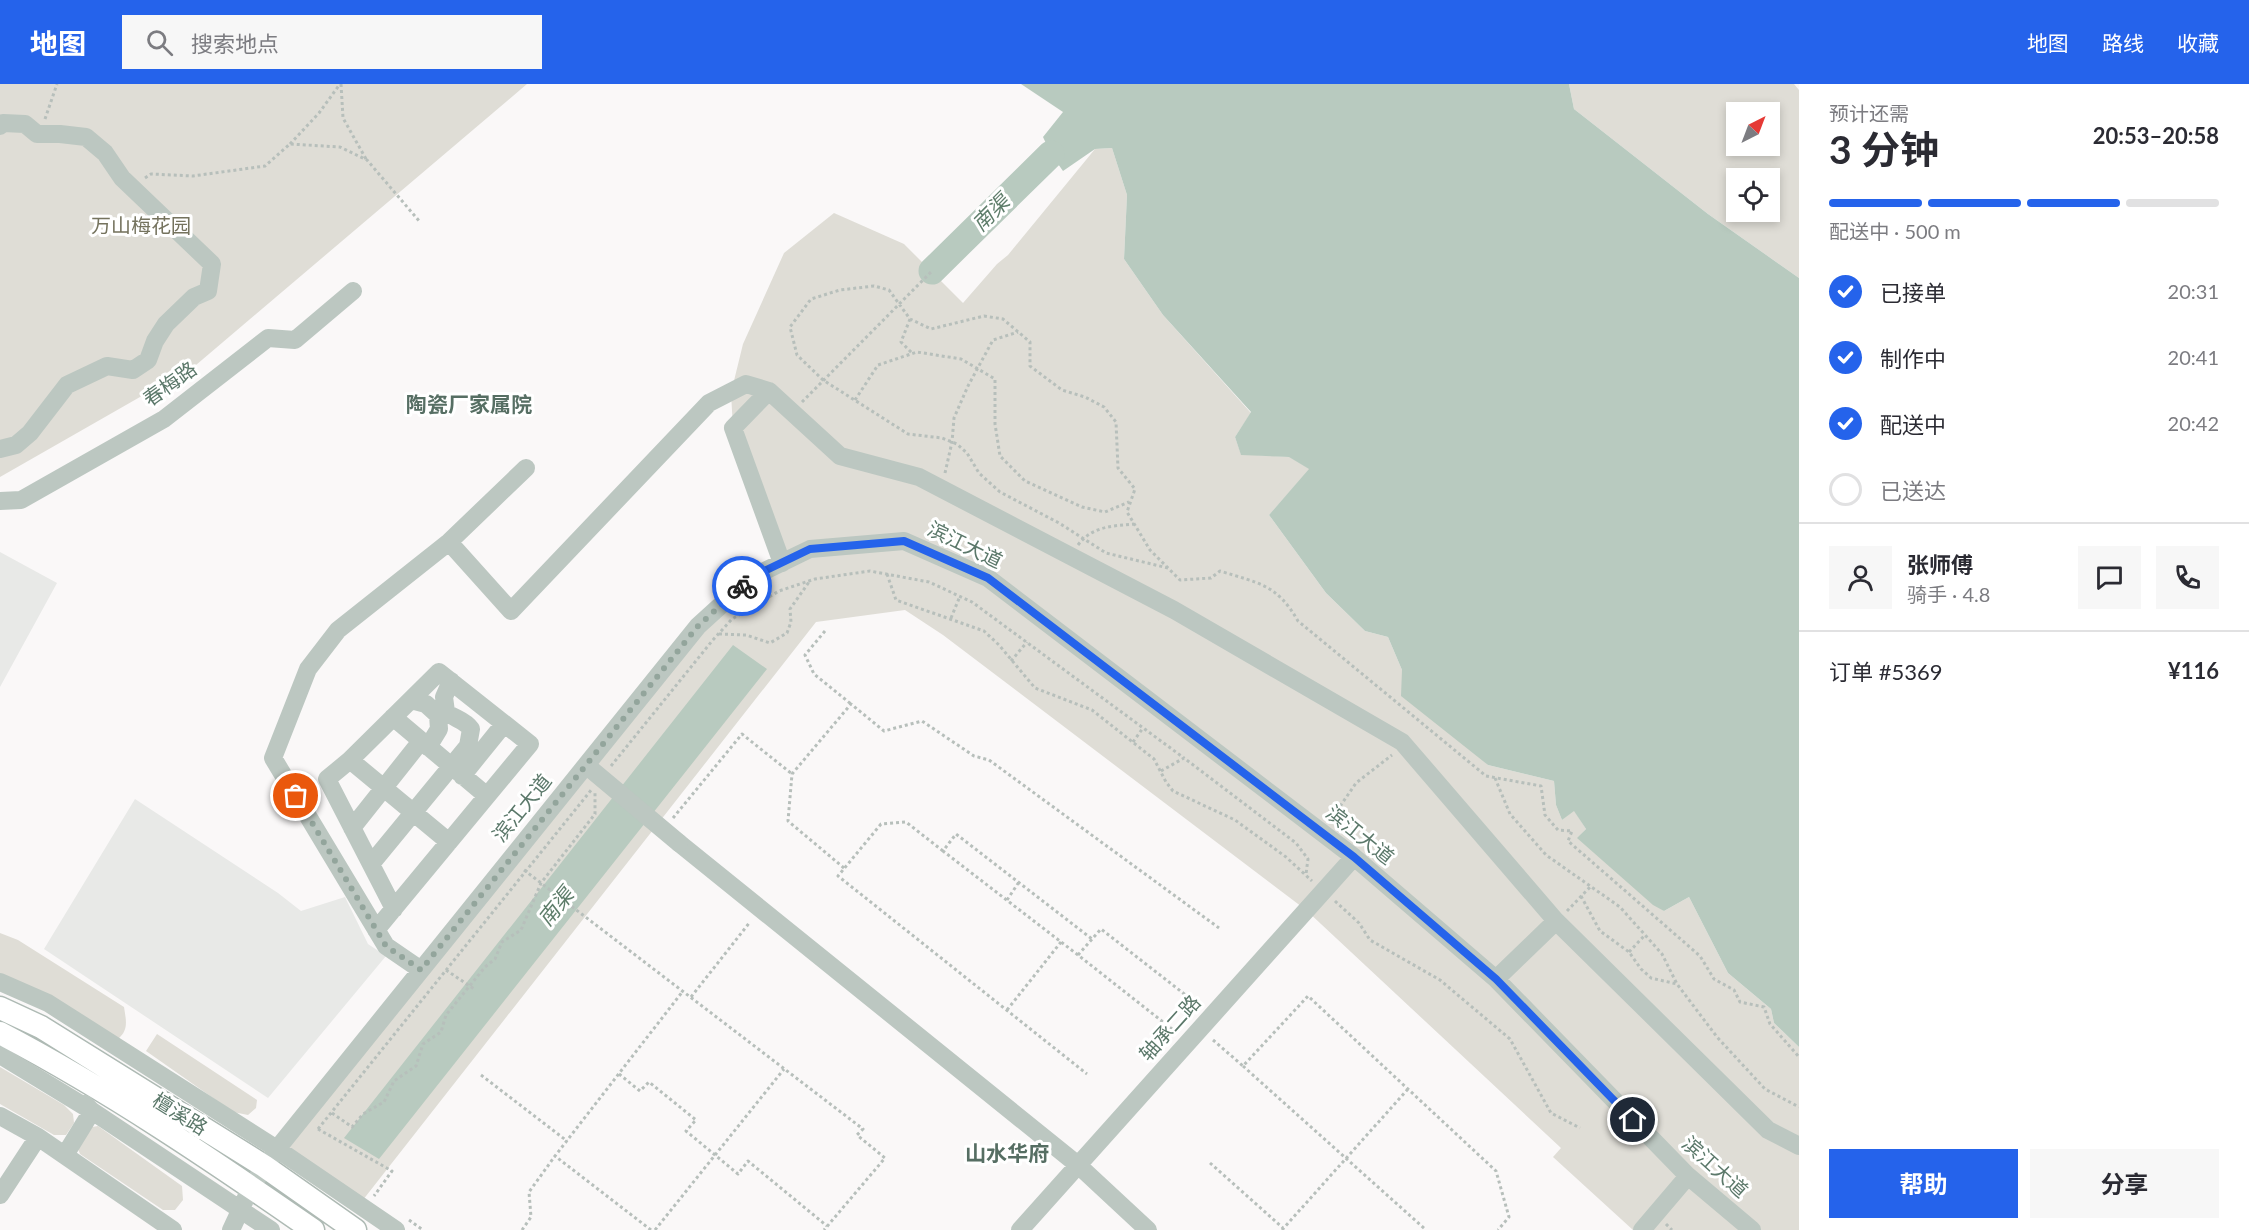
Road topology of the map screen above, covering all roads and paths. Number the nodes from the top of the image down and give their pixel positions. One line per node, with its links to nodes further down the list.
1 (57, 84): 4 (path)
2 (341, 84): 5 (path); 6 (path)
3 (0, 126): 4 (street)
4 (45, 134): 7 (street)
5 (291, 144): 6 (path); 7 (path)
6 (367, 160): 8 (path)
7 (131, 187): 21 (street)
8 (420, 222)
9 (932, 271): 11 (path)
10 (353, 291): 24 (street, 春梅路)
11 (899, 304): 12 (path); 16 (path); 16 (path)
12 (910, 319): 13 (path); 14 (path)
13 (1018, 332): 15 (path); 25 (path)
14 (913, 354): 15 (path); 18 (path)
15 (979, 368): 20 (path); 25 (path)
16 (823, 380): 18 (path); 19 (path)
17 (769, 391): 19 (street); 28 (street); 30 (street)
18 (855, 400): 20 (path)
19 (792, 411): 23 (street)
20 (952, 442): 23 (path); 27 (path)
21 (0, 450)
22 (526, 468): 28 (street)
23 (938, 487): 29 (street)
24 (0, 501)
25 (1131, 501): 26 (path)
26 (1134, 524): 27 (path); 31 (path)
27 (1083, 538): 29 (path); 31 (path)
28 (449, 542): 80 (street)
29 (1071, 556): 49 (street)
30 (782, 563): 54 (street, 滨江大道); 62 (street, 滨江大道)
31 (1167, 568): 56 (path)
32 (887, 574): 36 (path)
33 (810, 580): 38 (path)
34 (960, 596): 36 (path)
35 (972, 602): 39 (path)
36 (951, 618): 40 (path)
37 (825, 632): 43 (path)
38 (719, 634)
39 (1027, 642): 40 (path); 46 (path)
40 (1011, 661): 47 (path)
41 (451, 681): 42 (street); 45 (street); 52 (street)
42 (411, 700): 44 (street); 48 (street)
43 (851, 704): 55 (path); 79 (path)
44 (393, 717): 48 (street); 51 (street)
45 (504, 724): 52 (street); 58 (street)
46 (1143, 728): 47 (path); 50 (path)
47 (1132, 742): 53 (path)
48 (424, 744): 52 (street); 57 (street)
49 (1409, 750): 62 (path); 78 (street)
50 (1184, 758): 53 (path); 69 (path)
51 (350, 760): 57 (street); 60 (street)
52 (456, 771): 58 (street); 59 (street)
53 (1161, 771): 69 (path)
54 (591, 774): 61 (street, bridge); 66 (street, 滨江大道); 71 (path)
55 (792, 774): 61 (path); 68 (path)
56 (1495, 778): 72 (path); 103 (path)
57 (384, 788): 59 (street); 60 (street)
58 (487, 796): 63 (street)
59 (412, 812): 63 (street); 67 (street)
60 (352, 828): 67 (street)
61 (664, 830): 77 (street, bridge)
62 (1322, 833): 65 (street, 滨江大道)
63 (449, 842): 76 (street)
64 (943, 851): 68 (path); 70 (path); 75 (path)
65 (1354, 857): 73 (street, 轴承二路); 88 (street, 滨江大道)
66 (510, 859): 71 (path); 86 (street, 滨江大道)
67 (371, 864): 76 (street)
68 (844, 868): 96 (path)
69 (1306, 875): 73 (path)
70 (1019, 882): 75 (path); 82 (path)
71 (541, 883): 91 (path); 93 (path)
72 (1591, 886): 74 (path); 81 (path)
73 (1323, 891): 98 (street, 轴承二路); 115 (path)
74 (1581, 896): 78 (path); 84 (path)
75 (1007, 900): 83 (path)
76 (394, 909): 80 (street)
77 (761, 909): 94 (path); 125 (street)
78 (1556, 921): 88 (street); 118 (street)
79 (1219, 928)
80 (376, 930): 86 (street)
81 (1645, 935): 84 (path); 90 (path)
82 (1092, 939): 85 (path); 98 (path)
83 (1061, 942): 85 (path); 96 (path)
84 (1629, 952): 90 (path)
85 (1078, 955): 98 (path)
86 (421, 970): 114 (street, 滨江大道)
87 (446, 970): 91 (path)
88 (1496, 979): 126 (street, 滨江大道)
89 (0, 982): 101 (street)
90 (1677, 984): 110 (path)
91 (469, 986): 92 (path); 112 (path)
92 (474, 989)
93 (683, 991): 94 (path); 106 (path)
94 (691, 997): 105 (path)
95 (0, 1008): 97 (main road, 檀溪路)
96 (1007, 1010): 107 (path)
97 (41, 1027): 101 (street); 122 (main road, 檀溪路)
98 (1200, 1029): 104 (path); 125 (street, 轴承二路)
99 (0, 1033): 100 (main road, 檀溪路)
100 (34, 1051): 111 (street); 127 (main road, 檀溪路)
101 (124, 1052): 122 (street)
102 (0, 1055): 111 (street)
103 (1799, 1057)
104 (1243, 1066): 109 (path); 123 (path)
105 (784, 1069): 120 (path); 132 (path)
106 (619, 1074): 117 (path); 120 (path)
107 (1087, 1074)
108 (481, 1075): 117 (path)
109 (1408, 1089): 123 (path); 146 (path)
110 (1799, 1107)
111 (92, 1111): 119 (street); 130 (street)
112 (332, 1113)
113 (0, 1116): 116 (street)
114 (301, 1119): 122 (street, 滨江大道); 129 (path)
115 (1580, 1128)
116 (38, 1137): 119 (street); 128 (street)
117 (567, 1140): 121 (path)
118 (1799, 1146)
119 (64, 1155): 134 (street)
120 (715, 1155): 132 (path); 141 (path)
121 (555, 1156): 140 (path); 141 (path)
122 (271, 1157): 127 (street, 滨江大道); 131 (street); 138 (main road, 檀溪路)
123 (1347, 1157): 133 (path); 145 (path)
124 (1210, 1163): 133 (path)
125 (1078, 1165): 143 (street, 轴承二路); 144 (street)
126 (1688, 1176): 147 (street); 148 (street, 滨江大道)
127 (251, 1187): 130 (street, 滨江大道); 137 (main road, 檀溪路)
128 (0, 1195)
129 (374, 1196)
130 (242, 1210): 135 (street, 滨江大道); 136 (street)
131 (399, 1223): 139 (path)
132 (827, 1226): 142 (path)
133 (1282, 1229)
134 (173, 1230)
135 (231, 1230)
136 (271, 1230)
137 (313, 1230)
138 (355, 1230)
139 (423, 1230)
140 (522, 1230)
141 (653, 1230)
142 (824, 1230)
143 (1020, 1230)
144 (1148, 1230)
145 (1426, 1230)
146 (1498, 1230)
147 (1642, 1230)
148 (1752, 1230)

